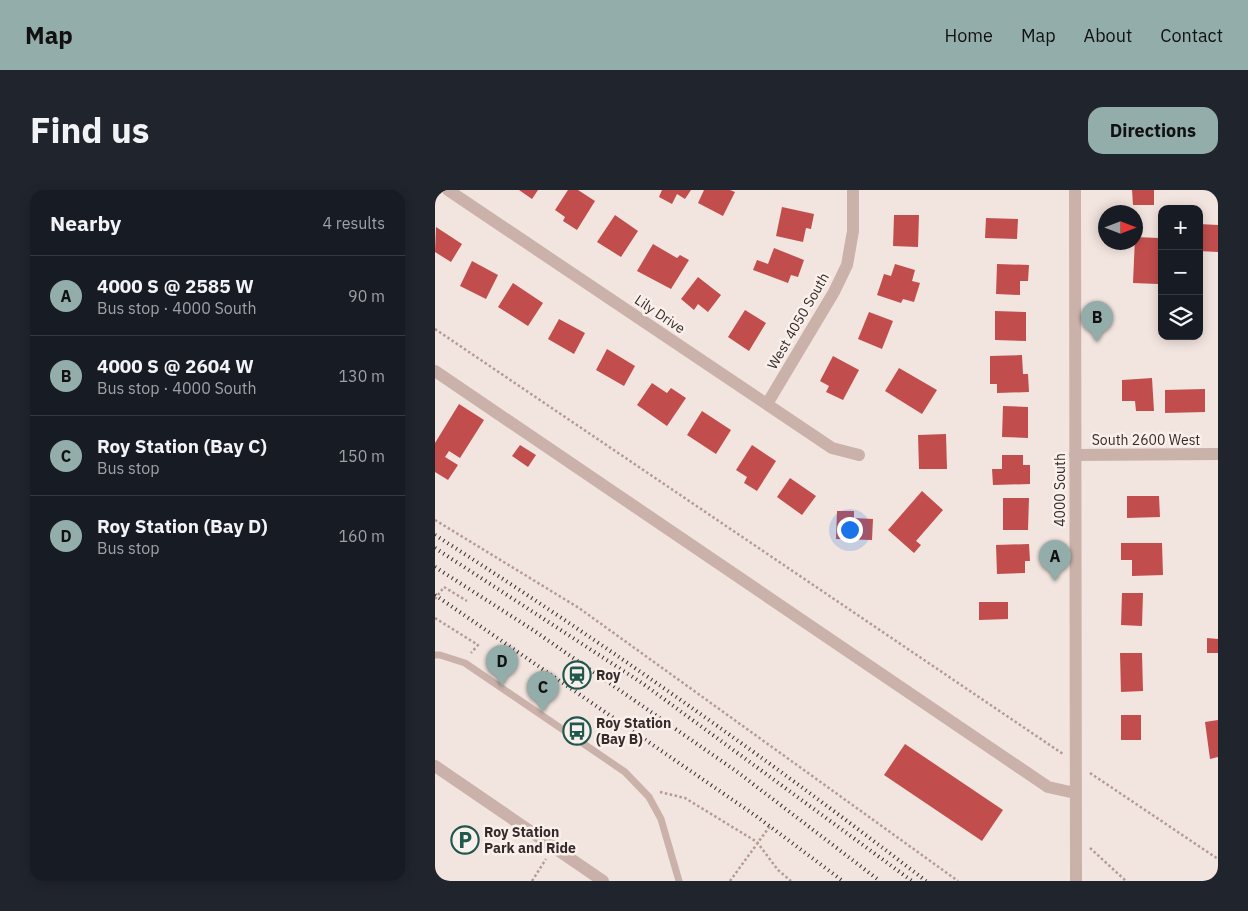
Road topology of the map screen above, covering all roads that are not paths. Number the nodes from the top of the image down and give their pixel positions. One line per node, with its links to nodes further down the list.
1 (448, 190): 5 (street, Lily Drive)
2 (853, 190): 5 (street, West 4050 South)
3 (1075, 190): 7 (street, 4000 South)
4 (435, 371): 11 (street)
5 (767, 404): 8 (street, Lily Drive)
6 (1218, 454): 7 (street, South 2600 West)
7 (1075, 455): 11 (street, 4000 South)
8 (859, 456)
9 (435, 655): 13 (lane)
10 (435, 766): 12 (street)
11 (1075, 792): 14 (street, 4000 South)
12 (603, 881)
13 (679, 881)
14 (1076, 881)

